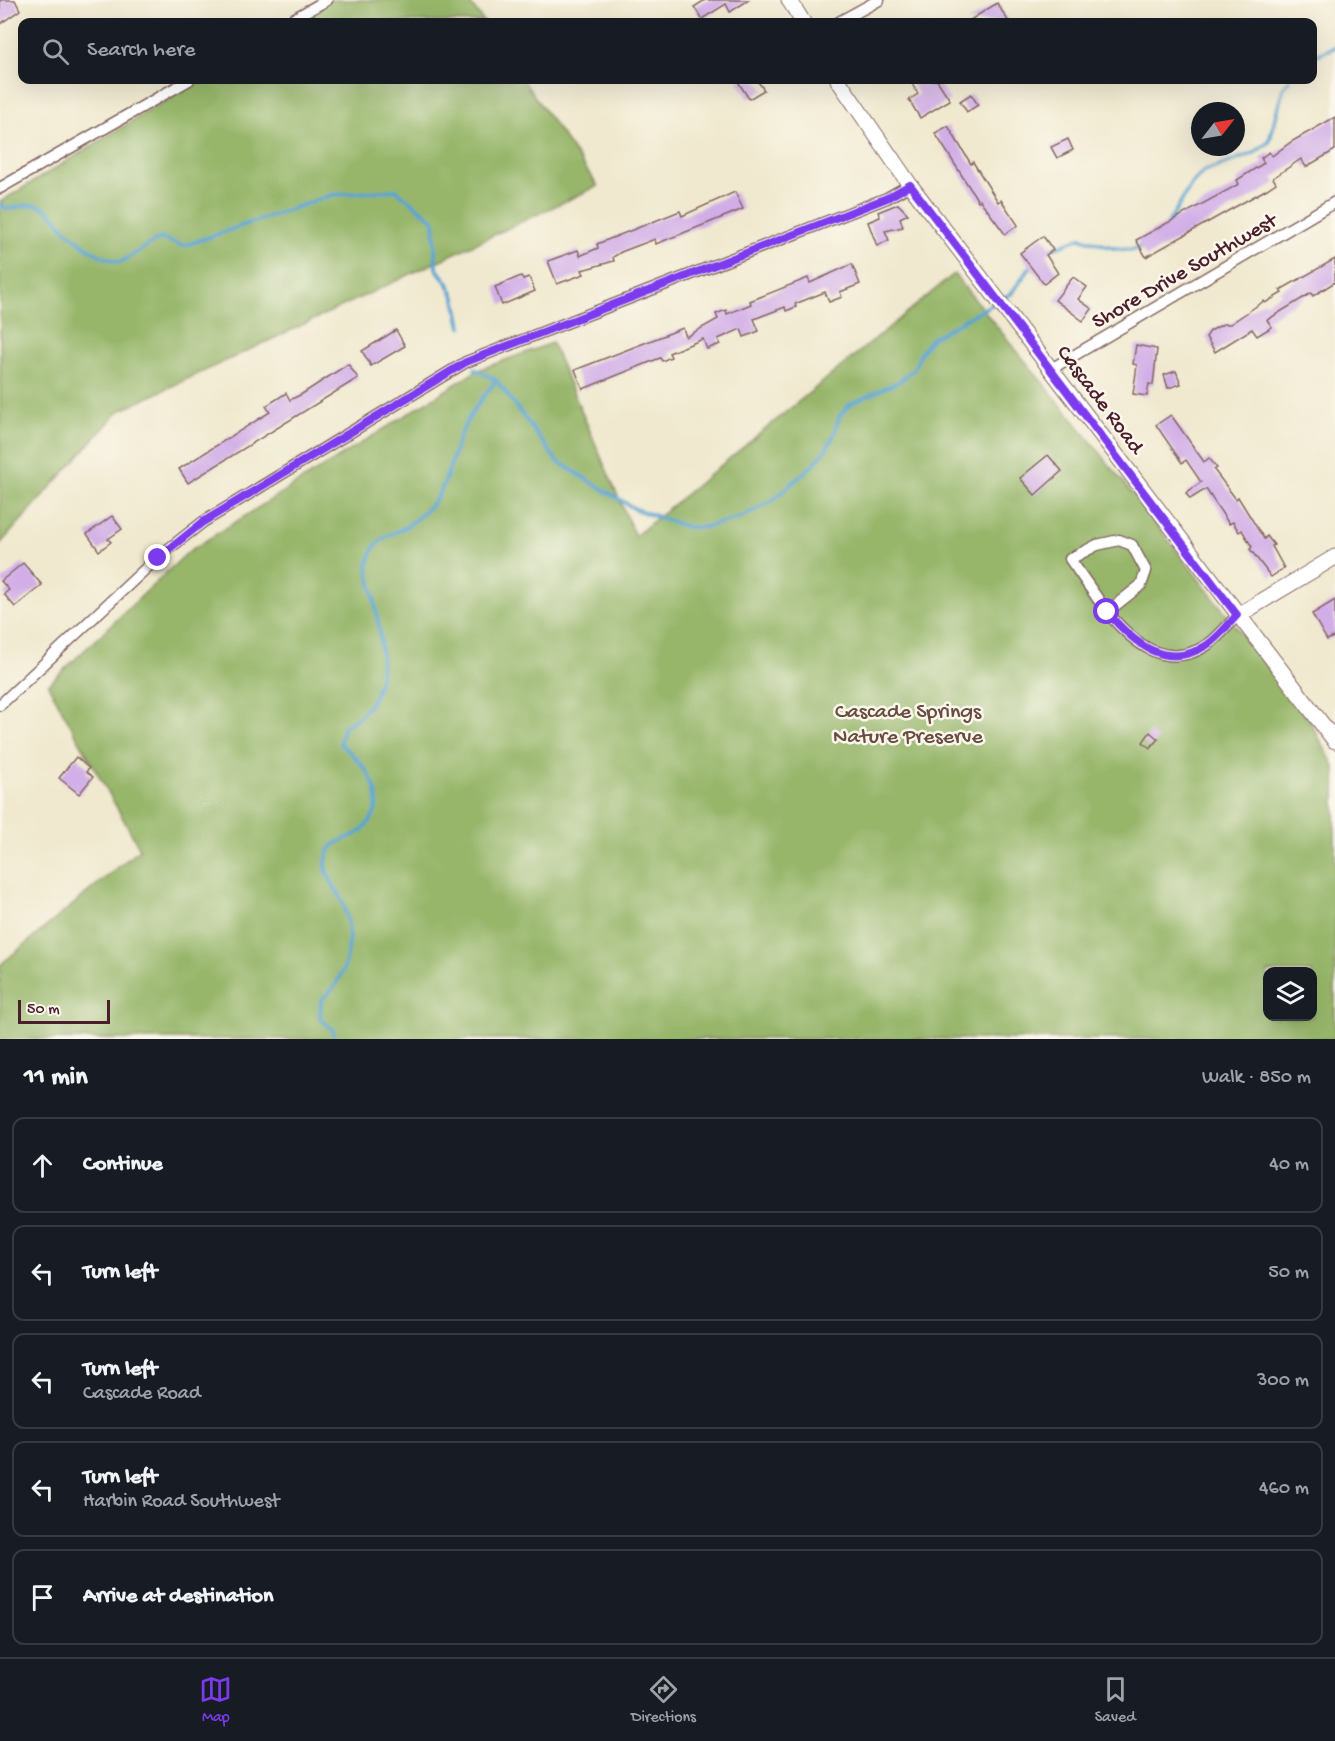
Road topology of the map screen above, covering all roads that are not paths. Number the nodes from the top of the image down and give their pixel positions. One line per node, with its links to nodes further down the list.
1 (327, 0): 4 (street)
2 (789, 0): 5 (main road)
3 (879, 0): 6 (street)
4 (295, 18)
5 (800, 18)
6 (846, 18)
7 (182, 84): 10 (street)
8 (841, 84): 9 (main road, Cascade Road)
9 (910, 185): 12 (main road, Cascade Road); 16 (street)
10 (0, 188)
11 (1335, 202): 12 (street, Shore Drive Southwest)
12 (1051, 369): 15 (main road, Cascade Road)
13 (1335, 558): 15 (main road)
14 (1107, 612): 14 (street); 15 (street)
15 (1237, 615): 17 (main road, Cascade Road)
16 (0, 705)
17 (1335, 741)

